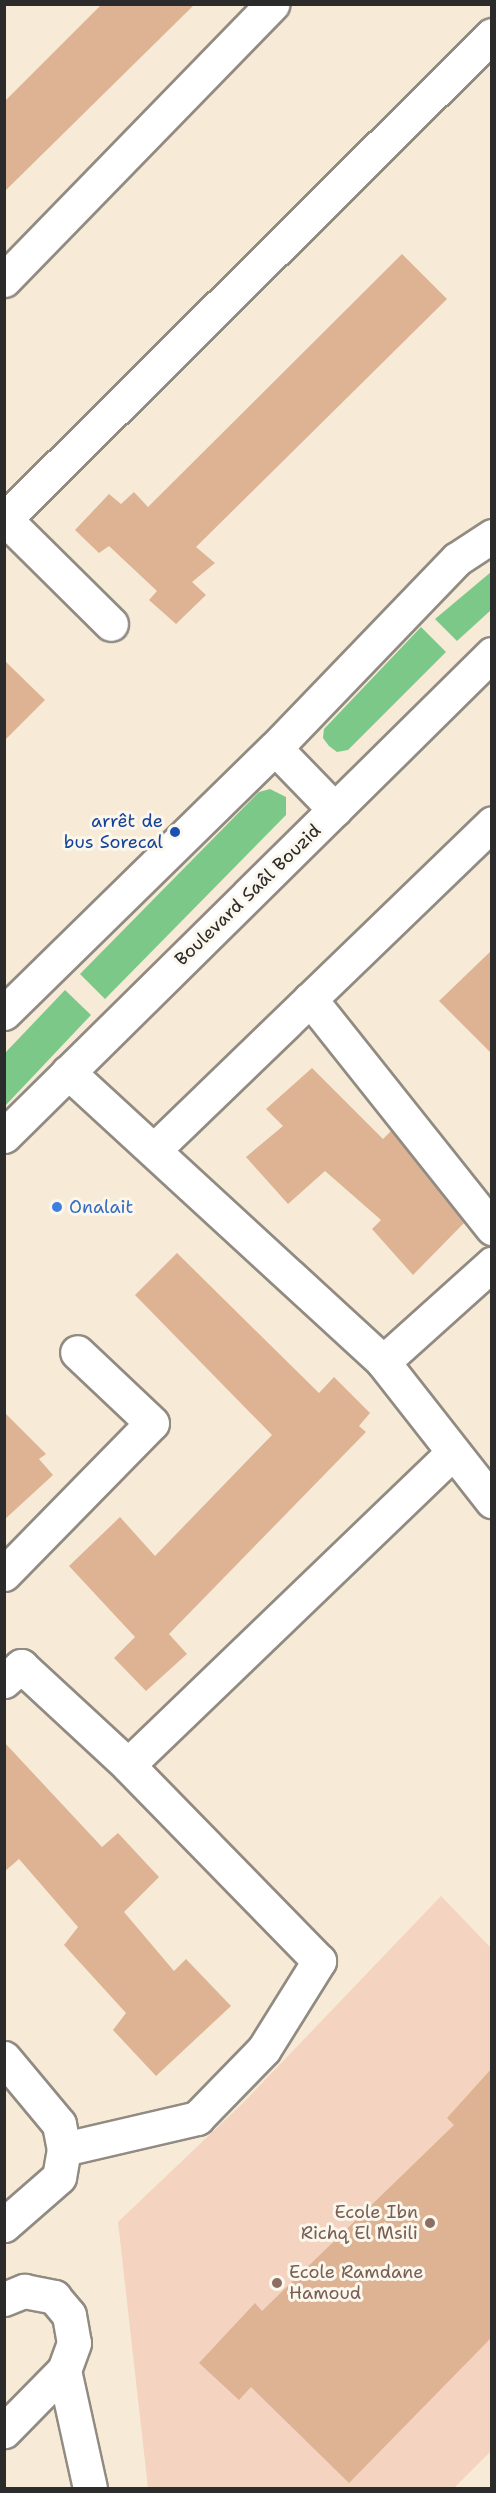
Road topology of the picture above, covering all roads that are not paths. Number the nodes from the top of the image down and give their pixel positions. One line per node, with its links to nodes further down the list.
1 (272, 4): 3 (street)
2 (492, 35): 4 (street)
3 (4, 280)
4 (5, 520): 6 (street)
5 (492, 536): 8 (street)
6 (111, 624)
7 (492, 654): 9 (street, Boulevard Saâl Bouzid)
8 (275, 748): 9 (street); 12 (street)
9 (335, 810): 13 (street, Boulevard Saâl Bouzid)
10 (492, 823): 11 (street)
11 (310, 999): 15 (street); 16 (street)
12 (4, 1013)
13 (68, 1072): 14 (street, Boulevard Saâl Bouzid); 15 (street)
14 (4, 1136)
15 (155, 1149): 19 (street)
16 (492, 1228)
17 (492, 1264): 19 (street)
18 (77, 1352): 22 (street)
19 (383, 1362): 20 (street)
20 (452, 1453): 21 (street); 24 (street)
21 (492, 1501)
22 (4, 1574)
23 (10, 1666): 24 (street)
24 (128, 1766): 26 (street)
25 (4, 2058): 26 (street)
26 (64, 2149): 27 (street)
27 (4, 2225)
28 (4, 2299): 29 (street)
29 (64, 2370): 30 (street); 31 (street)
30 (4, 2431)
31 (90, 2488)

